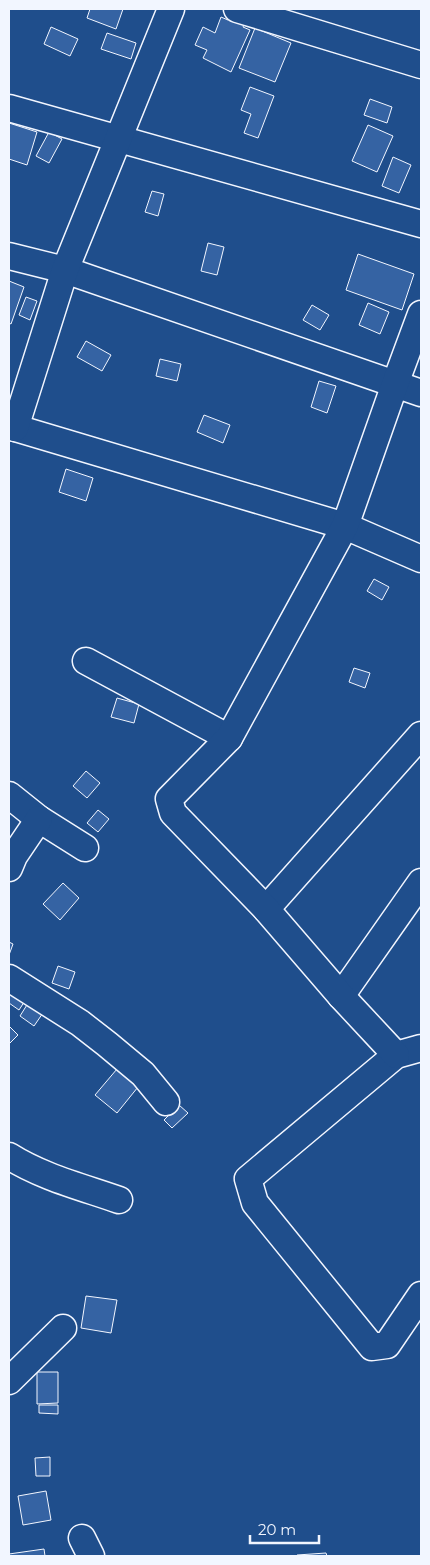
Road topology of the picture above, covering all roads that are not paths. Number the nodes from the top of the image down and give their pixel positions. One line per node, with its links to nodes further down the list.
1 (171, 9): 5 (street)
2 (237, 9): 3 (street)
3 (421, 65)
4 (9, 108): 5 (street)
5 (118, 140): 6 (street); 8 (street)
6 (421, 224)
7 (9, 256): 8 (street)
8 (65, 270): 10 (street); 12 (street)
9 (421, 314): 10 (street)
10 (395, 384): 11 (street); 13 (street)
11 (421, 393)
12 (12, 427): 13 (street)
13 (345, 526): 14 (street); 17 (street)
14 (421, 559)
15 (86, 662): 17 (street)
16 (421, 735): 23 (street)
17 (229, 738): 23 (street)
18 (9, 795): 19 (street)
19 (39, 819): 20 (street); 21 (street)
20 (85, 848)
21 (9, 868)
22 (421, 882): 25 (street)
23 (266, 908): 25 (street)
24 (9, 978): 28 (street)
25 (341, 996): 27 (street)
26 (421, 1048): 27 (street)
27 (396, 1055): 31 (street)
28 (166, 1102)
29 (9, 1156): 30 (street)
30 (119, 1200)
31 (421, 1295)
32 (63, 1328): 33 (street)
33 (9, 1381)

